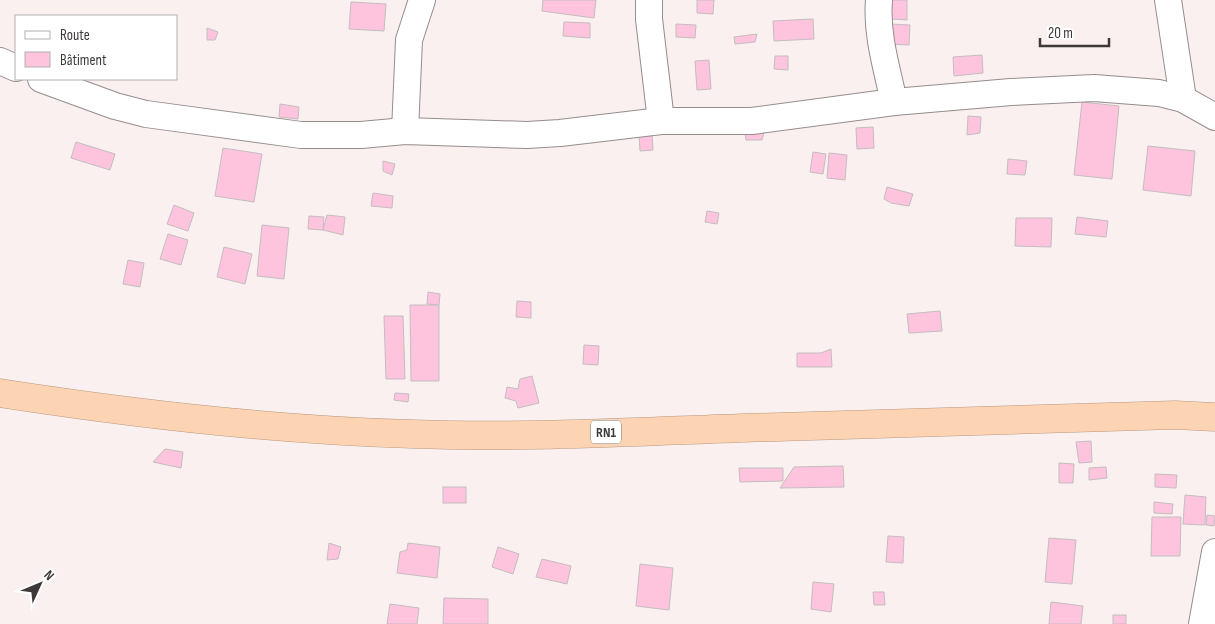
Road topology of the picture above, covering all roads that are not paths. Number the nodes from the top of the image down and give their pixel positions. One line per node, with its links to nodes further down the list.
1 (422, 0): 12 (street)
2 (649, 0): 11 (street)
3 (878, 0): 9 (street)
4 (1168, 0): 8 (street)
5 (0, 61): 6 (street)
6 (15, 68)
7 (44, 80): 12 (street)
8 (1183, 99): 9 (street); 10 (street)
9 (894, 102): 11 (street)
10 (1215, 117)
11 (661, 121): 12 (street)
12 (406, 131)
13 (0, 393): 14 (highway, RN1)
14 (1215, 417)
15 (1215, 552): 16 (street)
16 (1202, 624)

